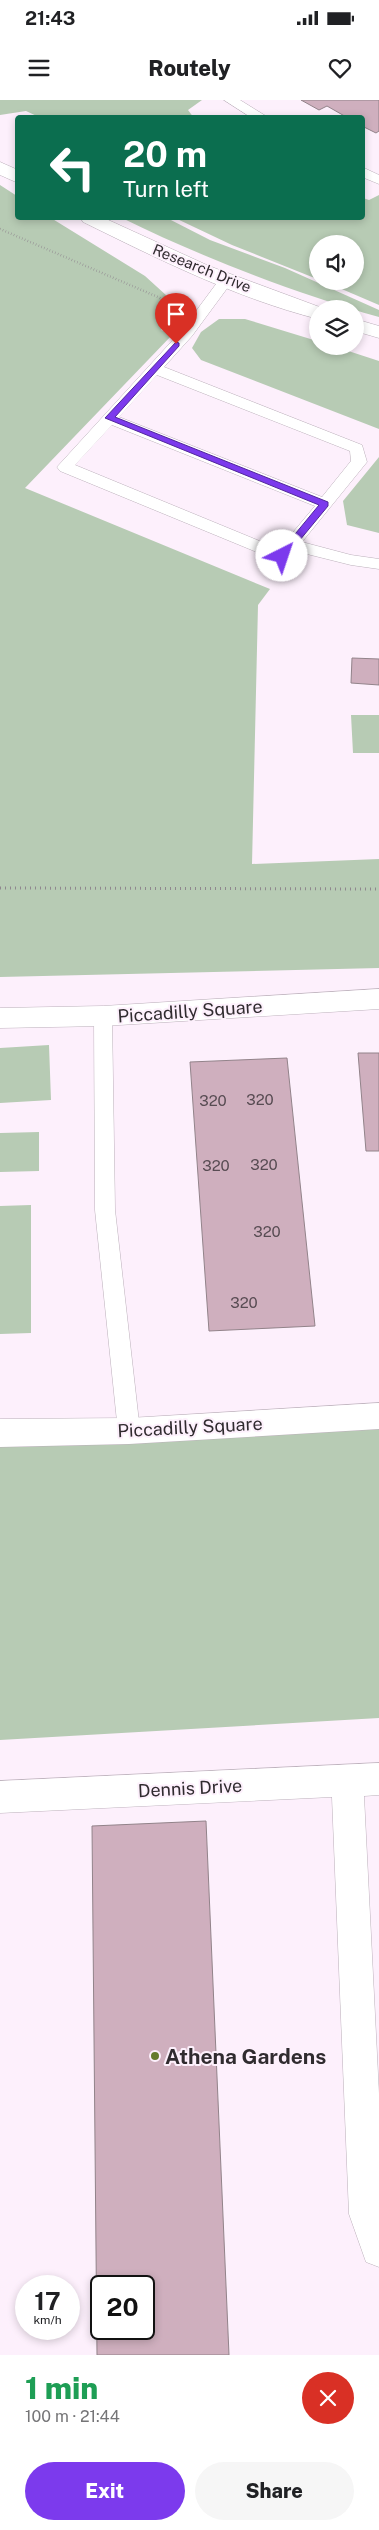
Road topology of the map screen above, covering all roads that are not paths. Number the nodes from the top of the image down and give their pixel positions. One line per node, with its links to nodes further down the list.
1 (230, 100): 2 (lane)
2 (258, 115)
3 (0, 167): 5 (street)
4 (365, 173): 6 (lane)
5 (15, 176)
6 (379, 180)
7 (94, 220): 8 (street, Research Drive)
8 (227, 280): 9 (street, Research Drive); 12 (lane)
9 (309, 310)
10 (364, 328): 11 (street)
11 (379, 332)
12 (154, 368): 13 (lane); 14 (lane)
13 (109, 418): 14 (lane); 15 (lane)
14 (325, 504): 15 (lane)
15 (291, 545): 16 (lane)
16 (379, 564)
17 (379, 1000): 18 (street, Piccadilly Square)
18 (103, 1016): 19 (street, Piccadilly Square); 21 (lane)
19 (0, 1018)
20 (379, 1416): 21 (street, Piccadilly Square)
21 (129, 1431): 22 (street, Piccadilly Square)
22 (0, 1433)
23 (363, 1780): 24 (street, Dennis Drive); 25 (street)
24 (0, 1797)
25 (379, 2250)

